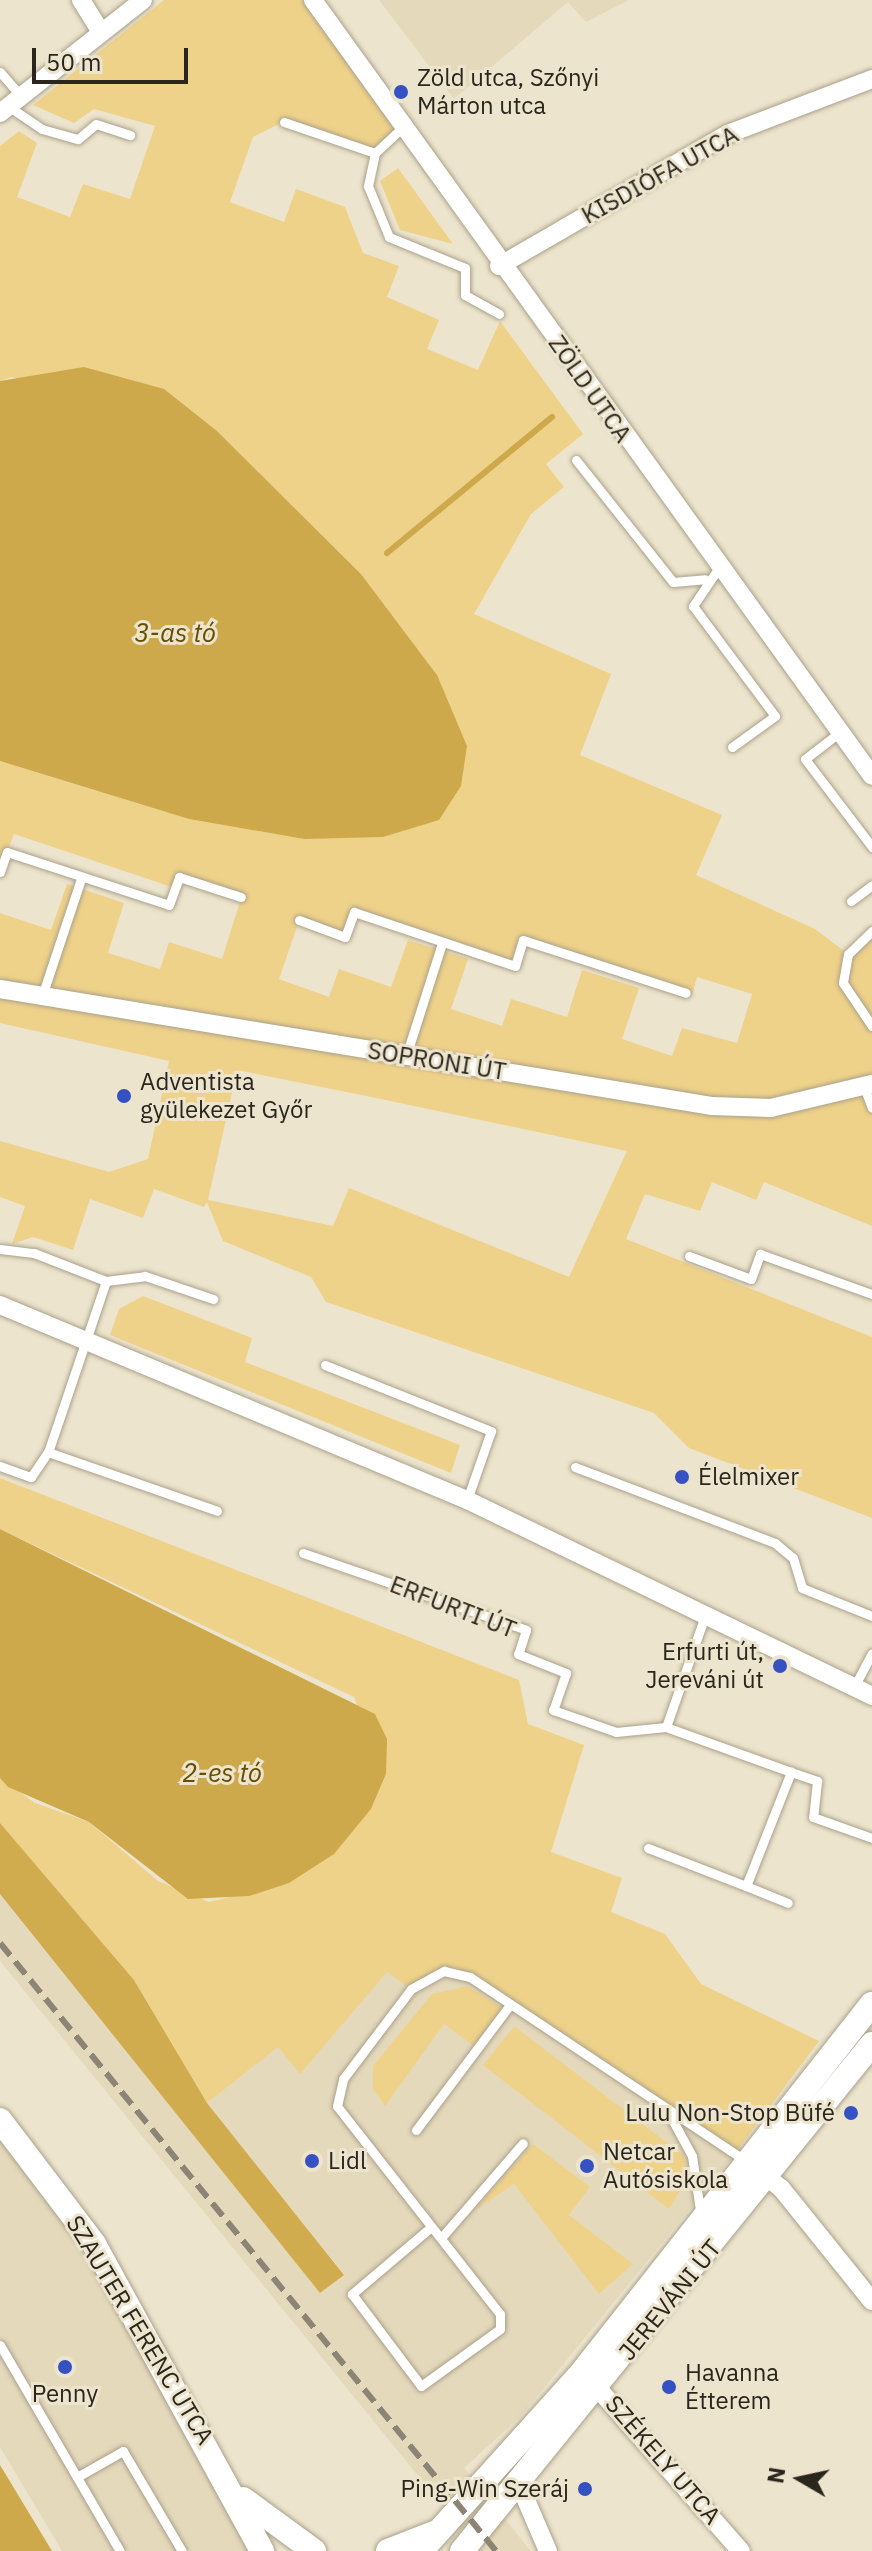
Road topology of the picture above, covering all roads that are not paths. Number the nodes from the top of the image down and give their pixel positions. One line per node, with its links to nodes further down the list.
1 (81, 0): 4 (street)
2 (143, 0): 4 (street)
3 (313, 0): 9 (street, ZÖLD UTCA)
4 (101, 32): 7 (street)
5 (0, 72): 7 (lane)
6 (872, 79): 12 (street, KISDIÓFA UTCA)
7 (10, 105): 10 (lane)
8 (284, 122): 11 (lane)
9 (402, 128): 11 (lane); 12 (street, ZÖLD UTCA)
10 (130, 135)
11 (375, 153): 13 (lane)
12 (499, 266): 15 (street, ZÖLD UTCA)
13 (499, 314)
14 (576, 460): 15 (lane)
15 (712, 574): 16 (street, ZÖLD UTCA); 17 (lane)
16 (840, 732): 18 (street, ZÖLD UTCA); 19 (lane)
17 (732, 747)
18 (872, 776)
19 (872, 847)
20 (0, 872): 21 (lane)
21 (81, 879): 23 (lane); 30 (lane)
22 (872, 885): 24 (lane)
23 (241, 897)
24 (851, 901)
25 (299, 920): 27 (lane)
26 (872, 931): 31 (lane)
27 (442, 943): 29 (lane); 32 (lane)
28 (0, 989): 30 (street, SOPRONI ÚT)
29 (686, 993)
30 (42, 996): 32 (street, SOPRONI ÚT)
31 (872, 1026)
32 (406, 1056): 33 (street, SOPRONI ÚT)
33 (868, 1086): 34 (lane)
34 (872, 1108)
35 (0, 1249): 37 (lane)
36 (689, 1256): 38 (lane)
37 (106, 1281): 39 (lane); 41 (lane)
38 (872, 1294)
39 (213, 1299)
40 (0, 1305): 41 (street)
41 (88, 1339): 43 (lane); 46 (street)
42 (325, 1365): 46 (lane)
43 (48, 1452): 44 (lane); 47 (lane)
44 (0, 1466)
45 (575, 1467): 50 (lane)
46 (467, 1500): 49 (street)
47 (217, 1511)
48 (303, 1553): 54 (lane, ERFURTI ÚT)
49 (707, 1610): 52 (street); 54 (lane)
50 (872, 1616)
51 (872, 1653): 52 (lane)
52 (854, 1687): 53 (street)
53 (872, 1696)
54 (666, 1727): 55 (lane, ERFURTI ÚT)
55 (791, 1772): 56 (lane); 58 (lane)
56 (872, 1838)
57 (648, 1848): 58 (lane)
58 (746, 1886): 59 (lane)
59 (788, 1903)
60 (872, 2004): 67 (street, JEREVÁNI ÚT)
61 (510, 2005): 63 (lane); 65 (lane); 68 (lane)
62 (872, 2044): 67 (street, JEREVÁNI ÚT)
63 (670, 2116): 67 (lane); 69 (lane, JEREVÁNI ÚT)
64 (0, 2120): 76 (street, SZAUTER FERENC UTCA)
65 (416, 2130)
66 (523, 2143): 70 (lane)
67 (760, 2171): 69 (street, JEREVÁNI ÚT); 71 (street); 73 (street, JEREVÁNI ÚT)
68 (431, 2227): 70 (lane); 70 (lane)
69 (693, 2235): 73 (street, JEREVÁNI ÚT)
70 (441, 2238)
71 (872, 2301)
72 (0, 2345): 74 (lane)
73 (592, 2380): 75 (street, JEREVÁNI ÚT); 77 (street, JEREVÁNI ÚT); 86 (street, SZÉKELY UTCA)
74 (77, 2477): 78 (lane); 79 (lane)
75 (520, 2486): 84 (street, JEREVÁNI ÚT); 85 (street)
76 (233, 2488): 80 (street, SZAUTER FERENC UTCA); 81 (street)
77 (455, 2519): 82 (street); 83 (street, JEREVÁNI ÚT)
78 (120, 2551)
79 (182, 2551)
80 (262, 2551)
81 (314, 2551)
82 (388, 2551)
83 (421, 2551)
84 (462, 2551)
85 (548, 2551)
86 (741, 2551)

